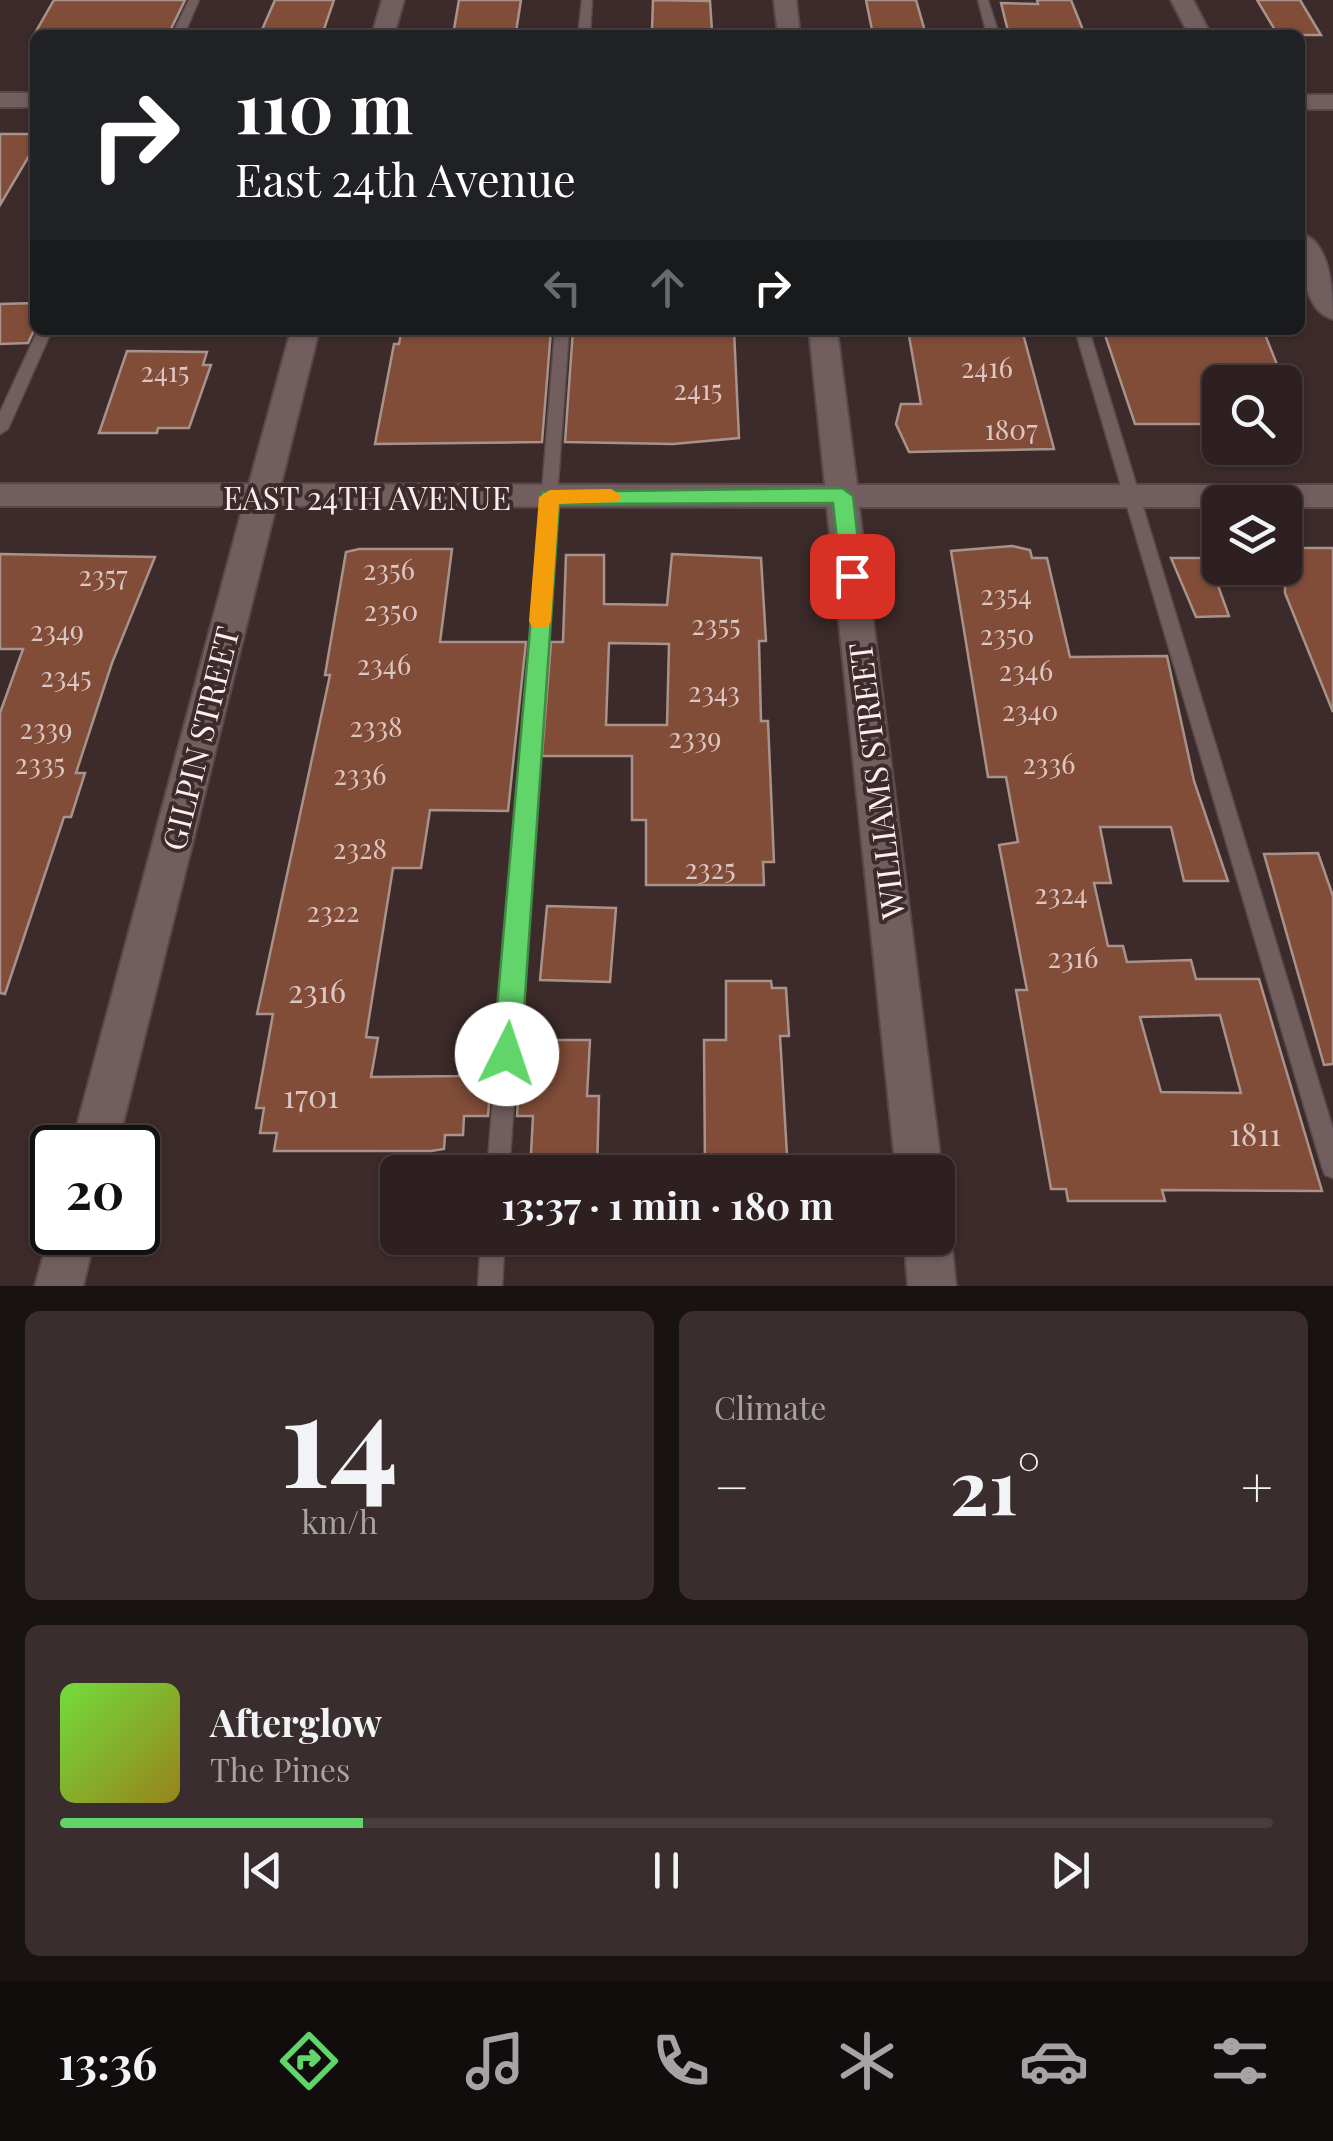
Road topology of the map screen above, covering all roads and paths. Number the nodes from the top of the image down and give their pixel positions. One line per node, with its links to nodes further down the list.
1 (194, 0): 7 (lane)
2 (392, 0): 8 (street)
3 (587, 0): 9 (lane)
4 (785, 0): 10 (street)
5 (983, 0): 11 (lane)
6 (1182, 0): 12 (street)
7 (180, 30)
8 (385, 30)
9 (584, 30)
10 (788, 30)
11 (992, 30)
12 (1197, 30)
13 (0, 100): 14 (street)
14 (30, 100)
15 (1305, 102): 16 (street)
16 (1333, 102)
17 (1305, 251): 18 (street)
18 (1333, 310)
19 (43, 335): 24 (lane)
20 (304, 335): 29 (street, GILPIN STREET)
21 (562, 335): 30 (lane)
22 (824, 335): 26 (street, WILLIAMS STREET)
23 (1084, 335): 27 (lane)
24 (0, 429)
25 (0, 495): 29 (street, EAST 24TH AVENUE)
26 (842, 496): 27 (street, EAST 24TH AVENUE); 30 (street, EAST 24TH AVENUE); 33 (street, WILLIAMS STREET)
27 (1132, 496): 28 (street, EAST 24TH AVENUE); 34 (lane)
28 (1333, 496)
29 (260, 497): 30 (street, EAST 24TH AVENUE); 31 (street, GILPIN STREET)
30 (550, 497): 32 (lane)
31 (100, 1125)
32 (499, 1155)
33 (917, 1155)
34 (1333, 1167)
35 (67, 1255): 38 (street)
36 (492, 1255): 39 (lane)
37 (929, 1255): 40 (street)
38 (60, 1286)
39 (490, 1286)
40 (932, 1286)

